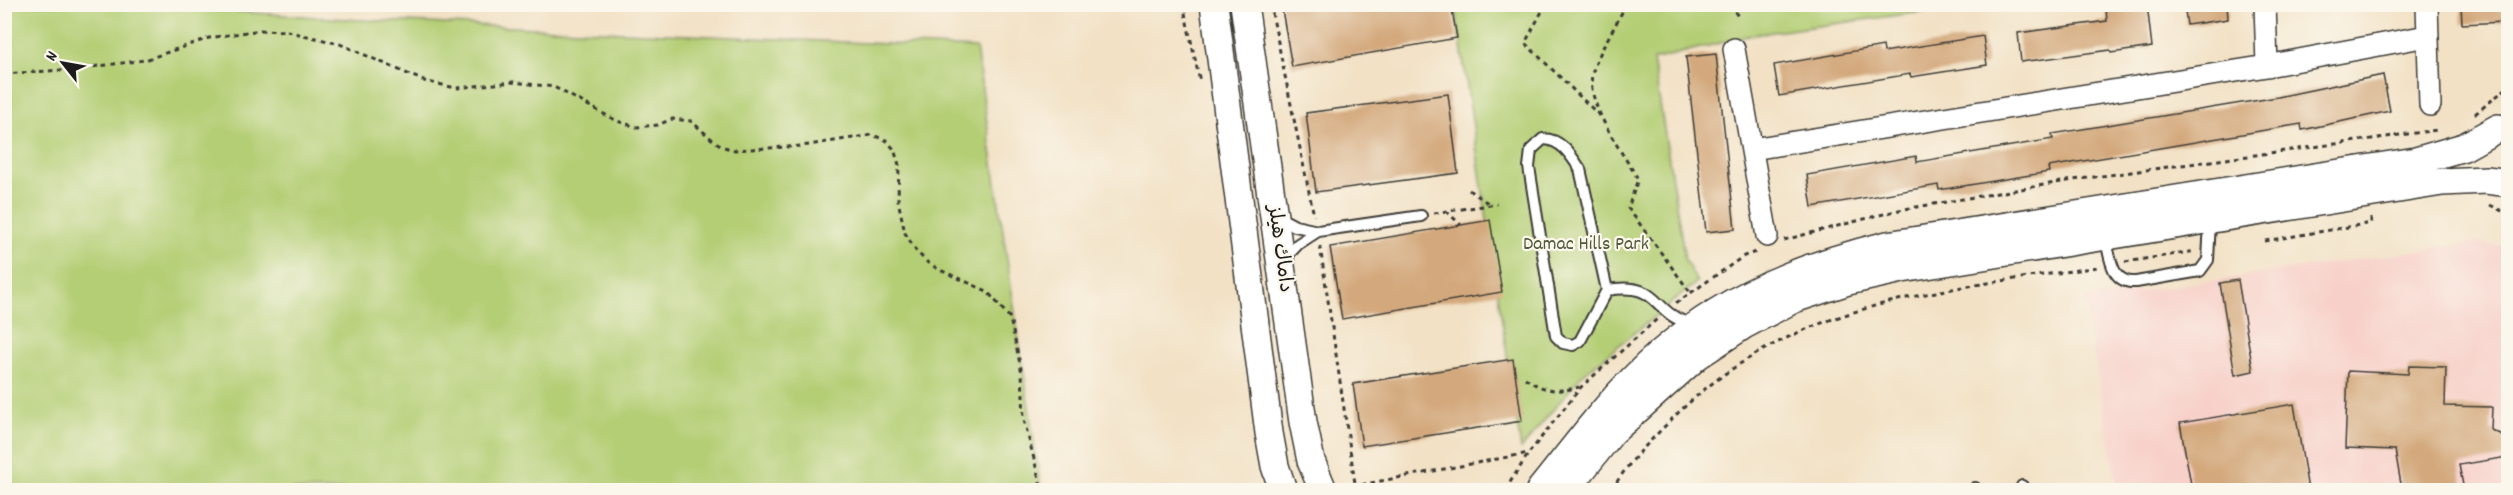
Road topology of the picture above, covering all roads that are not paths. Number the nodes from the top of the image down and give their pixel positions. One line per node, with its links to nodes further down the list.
1 (1214, 4): 22 (street, داماك هيلز)
2 (1244, 4): 12 (street, داماك هيلز)
3 (2265, 4): 7 (street)
4 (2427, 4): 5 (street)
5 (2427, 36): 7 (street); 8 (street)
6 (1734, 49): 10 (street)
7 (2266, 66): 10 (street)
8 (2430, 105)
9 (2503, 123): 11 (street); 20 (street)
10 (1752, 149): 17 (street)
11 (2505, 184): 14 (street)
12 (1274, 215): 15 (lane); 18 (street, داماك هيلز)
13 (1421, 216): 15 (lane)
14 (2211, 219): 16 (street); 16 (lane)
15 (1318, 231): 18 (lane)
16 (2104, 235): 24 (street)
17 (1770, 242)
18 (1281, 263): 21 (street, داماك هيلز)
19 (1607, 290): 19 (lane); 20 (lane)
20 (1669, 327): 23 (street)
21 (1334, 489)
22 (1284, 490)
23 (1540, 490)
24 (1566, 490)

